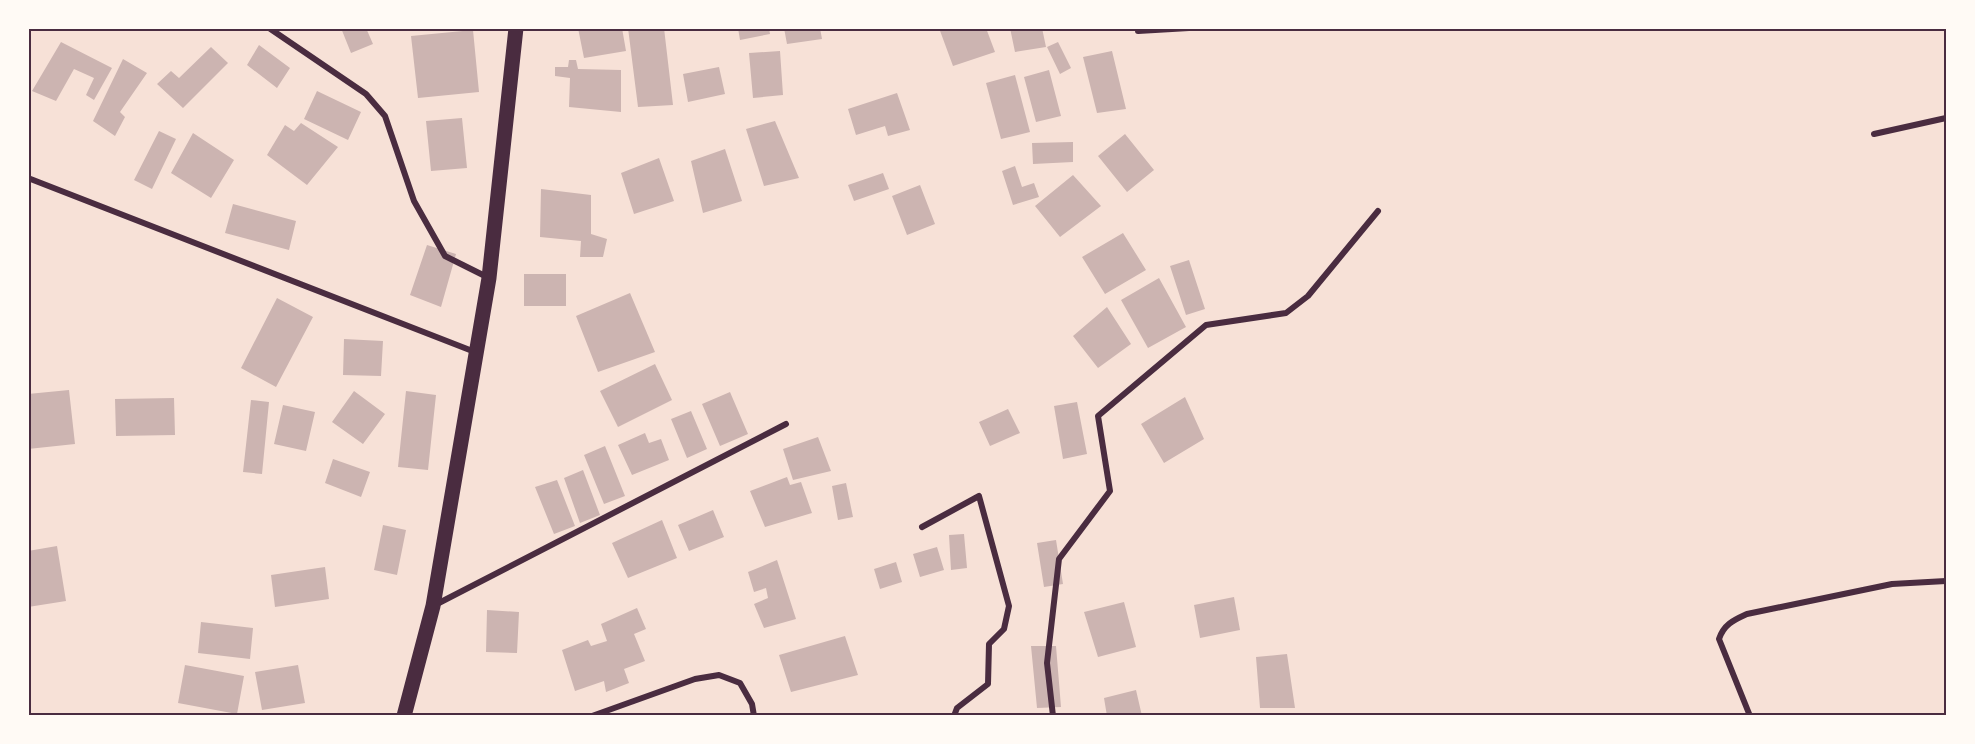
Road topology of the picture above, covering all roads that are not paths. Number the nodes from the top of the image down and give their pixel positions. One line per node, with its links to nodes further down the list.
1 (269, 28): 9 (street)
2 (516, 28): 9 (main road)
3 (1138, 28): 4 (street)
4 (1189, 28)
5 (1947, 118): 6 (street)
6 (1874, 135)
7 (28, 178): 10 (street)
8 (1377, 211): 19 (street)
9 (489, 278): 10 (main road)
10 (476, 353): 14 (main road)
11 (786, 424): 14 (street)
12 (922, 527): 18 (street)
13 (1947, 581): 20 (street)
14 (434, 606): 15 (main road)
15 (404, 716)
16 (592, 716): 17 (street)
17 (754, 716)
18 (954, 716)
19 (1053, 716)
20 (1750, 716)

